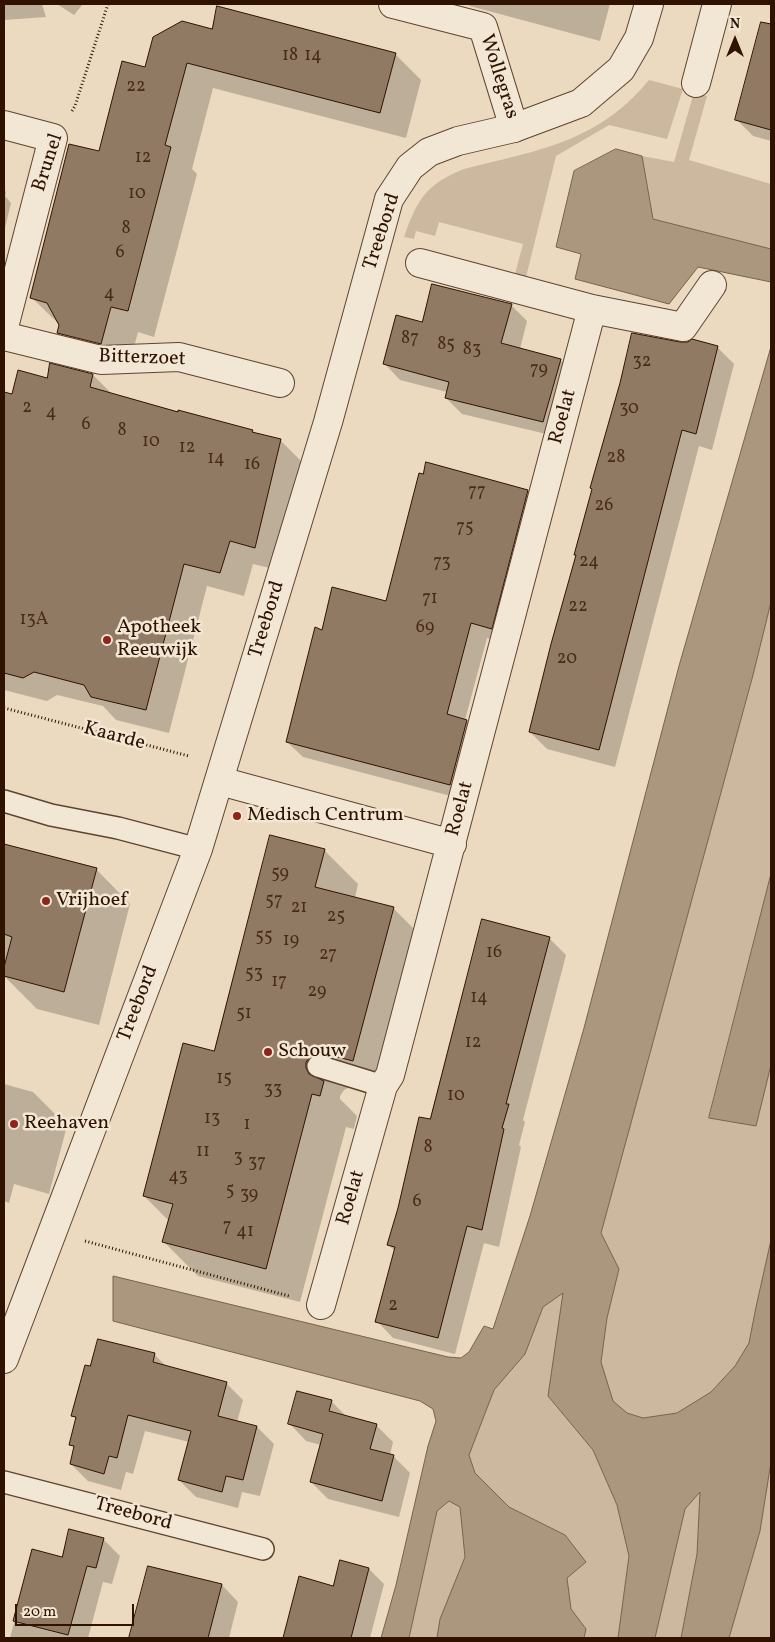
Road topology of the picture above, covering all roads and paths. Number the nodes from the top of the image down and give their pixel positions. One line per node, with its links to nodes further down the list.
1 (108, 4): 8 (path, Brunel)
2 (393, 4): 7 (street, Wollegras)
3 (649, 4): 7 (street, Treebord)
4 (717, 4): 5 (street)
5 (696, 83)
6 (4, 125): 8 (street)
7 (514, 128): 16 (street, Treebord)
8 (53, 138): 12 (street, Brunel)
9 (420, 263): 11 (street)
10 (712, 285): 11 (street)
11 (592, 309): 18 (street, Roelat)
12 (4, 327)
13 (4, 336): 14 (street, Bitterzoet)
14 (280, 383)
15 (4, 708): 16 (path, Kaarde)
16 (222, 774): 18 (street); 19 (street, Treebord)
17 (4, 801): 19 (lane)
18 (452, 844): 21 (street, Roelat)
19 (198, 849): 22 (street, Treebord)
20 (318, 1066): 21 (lane)
21 (383, 1086): 23 (street, Roelat)
22 (53, 1232): 23 (path); 24 (street, Treebord)
23 (321, 1305)
24 (4, 1359)
25 (4, 1482): 26 (lane, Treebord)
26 (263, 1549)

